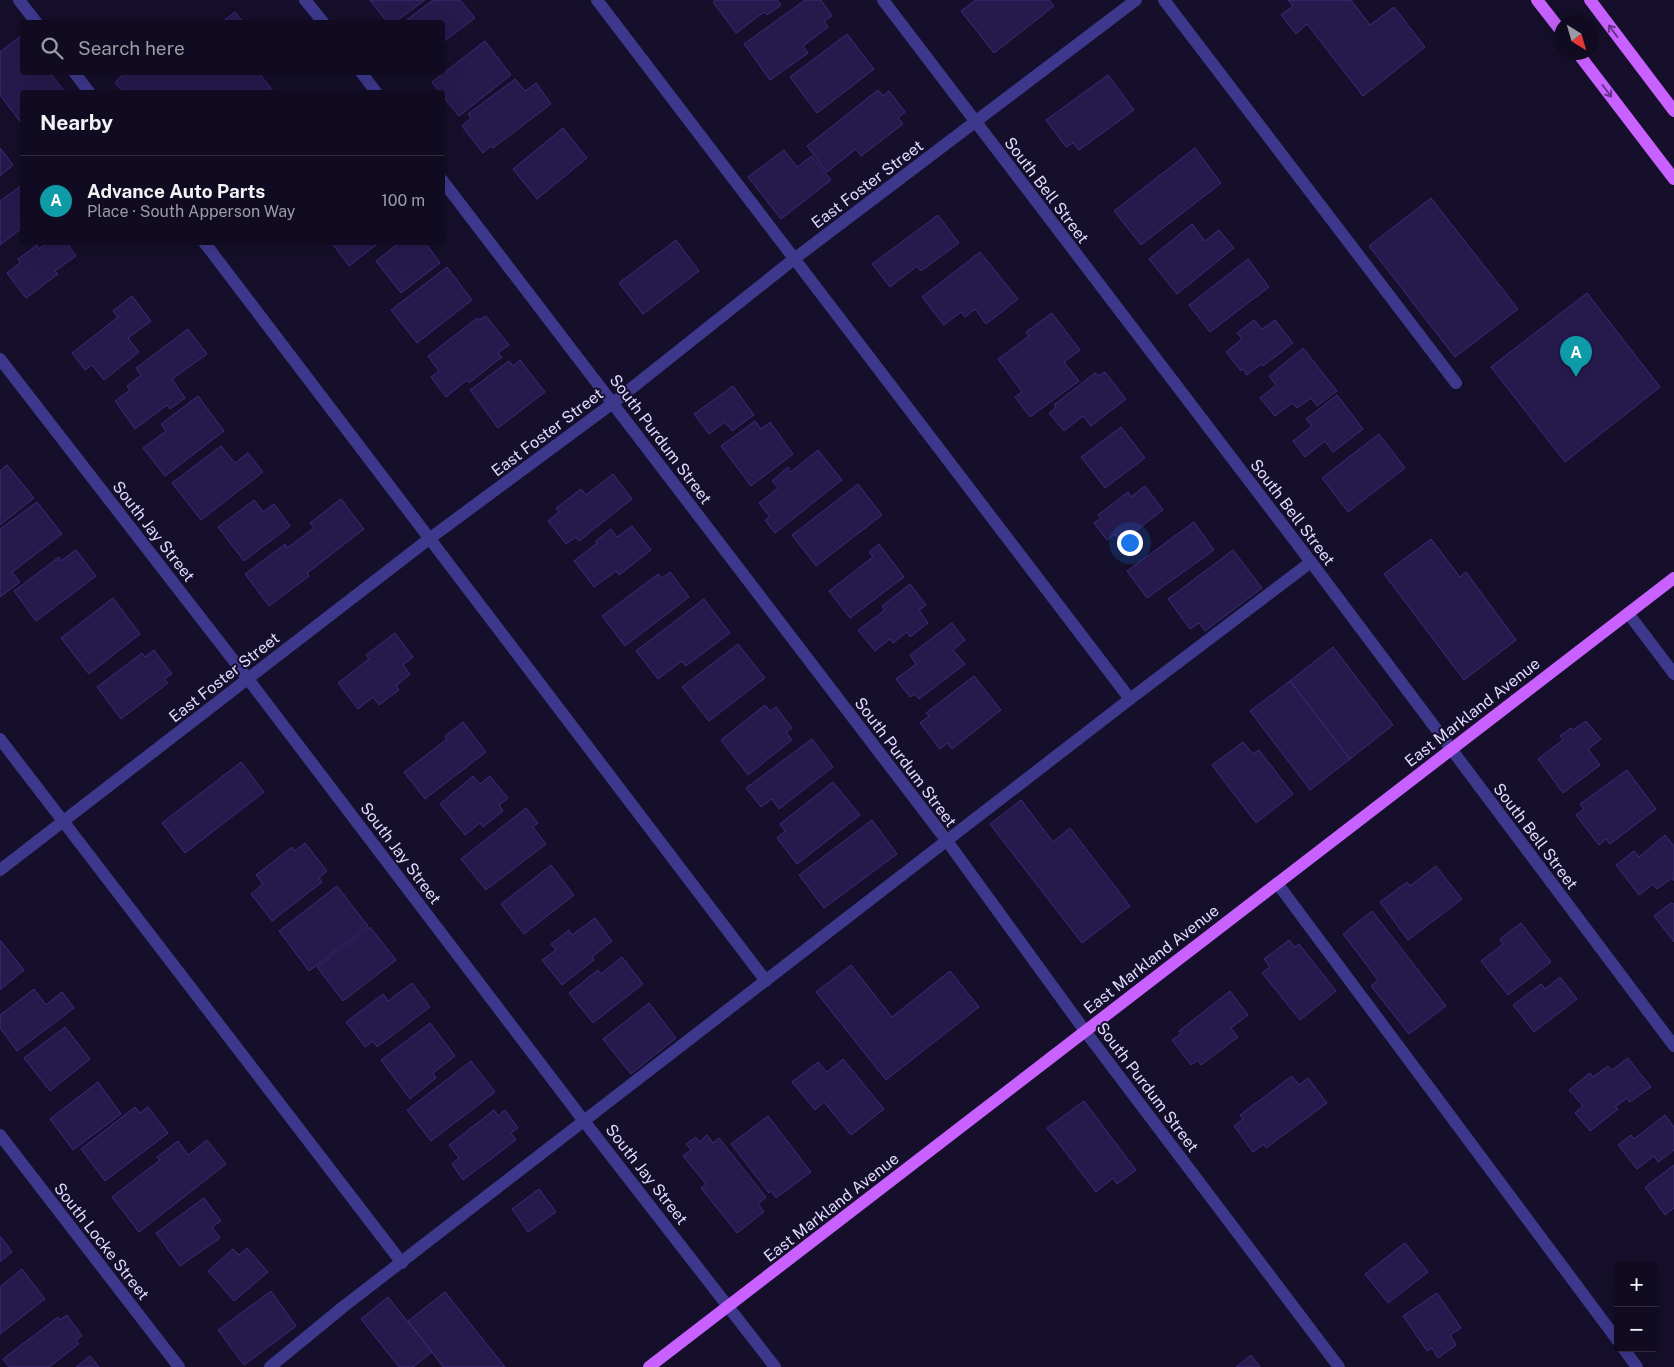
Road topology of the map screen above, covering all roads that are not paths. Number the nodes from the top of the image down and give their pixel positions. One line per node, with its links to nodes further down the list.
1 (19, 0): 9 (street)
2 (305, 0): 10 (street)
3 (597, 0): 22 (street)
4 (883, 0): 18 (street, South Bell Street)
5 (1136, 0): 18 (street, East Foster Street)
6 (1164, 0): 24 (street)
7 (1537, 0): 11 (main road)
8 (1590, 0): 17 (main road, one-way to 8)
9 (34, 20)
10 (320, 20)
11 (1554, 22)
12 (1583, 60): 19 (main road, one-way to 19)
13 (76, 75): 15 (street)
14 (363, 75): 16 (street)
15 (88, 90)
16 (374, 90)
17 (1674, 111)
18 (976, 122): 22 (street, East Foster Street); 27 (street, South Bell Street)
19 (1674, 180)
20 (445, 184): 25 (street, South Purdum Street)
21 (206, 245): 26 (street)
22 (794, 259): 25 (street, East Foster Street); 32 (street)
23 (0, 358): 31 (street, South Jay Street)
24 (1456, 383)
25 (613, 403): 26 (street, East Foster Street); 36 (street, South Purdum Street)
26 (430, 539): 31 (street, East Foster Street); 39 (street)
27 (1312, 562): 32 (street); 34 (street, South Bell Street)
28 (1674, 578): 29 (main road, East Markland Avenue)
29 (1628, 613): 30 (street); 34 (main road, East Markland Avenue)
30 (1674, 674)
31 (248, 679): 35 (street, East Foster Street); 42 (street, South Jay Street)
32 (1130, 699): 36 (street)
33 (0, 739): 35 (street)
34 (1450, 749): 38 (main road, East Markland Avenue); 41 (street, South Bell Street)
35 (63, 822): 37 (street, East Foster Street); 44 (street)
36 (946, 841): 39 (street); 40 (street, South Purdum Street)
37 (0, 870)
38 (1277, 883): 40 (main road, East Markland Avenue); 46 (street)
39 (766, 981): 42 (street)
40 (1085, 1031): 45 (main road, East Markland Avenue); 52 (street, South Purdum Street)
41 (1674, 1046)
42 (584, 1121): 44 (street); 45 (street, South Jay Street)
43 (0, 1135): 48 (street, South Locke Street)
44 (402, 1263): 49 (street)
45 (729, 1306): 50 (main road, East Markland Avenue); 51 (street, South Jay Street)
46 (1614, 1336)
47 (1626, 1352): 53 (street)
48 (178, 1367)
49 (270, 1367)
50 (649, 1367)
51 (775, 1367)
52 (1339, 1367)
53 (1637, 1367)

